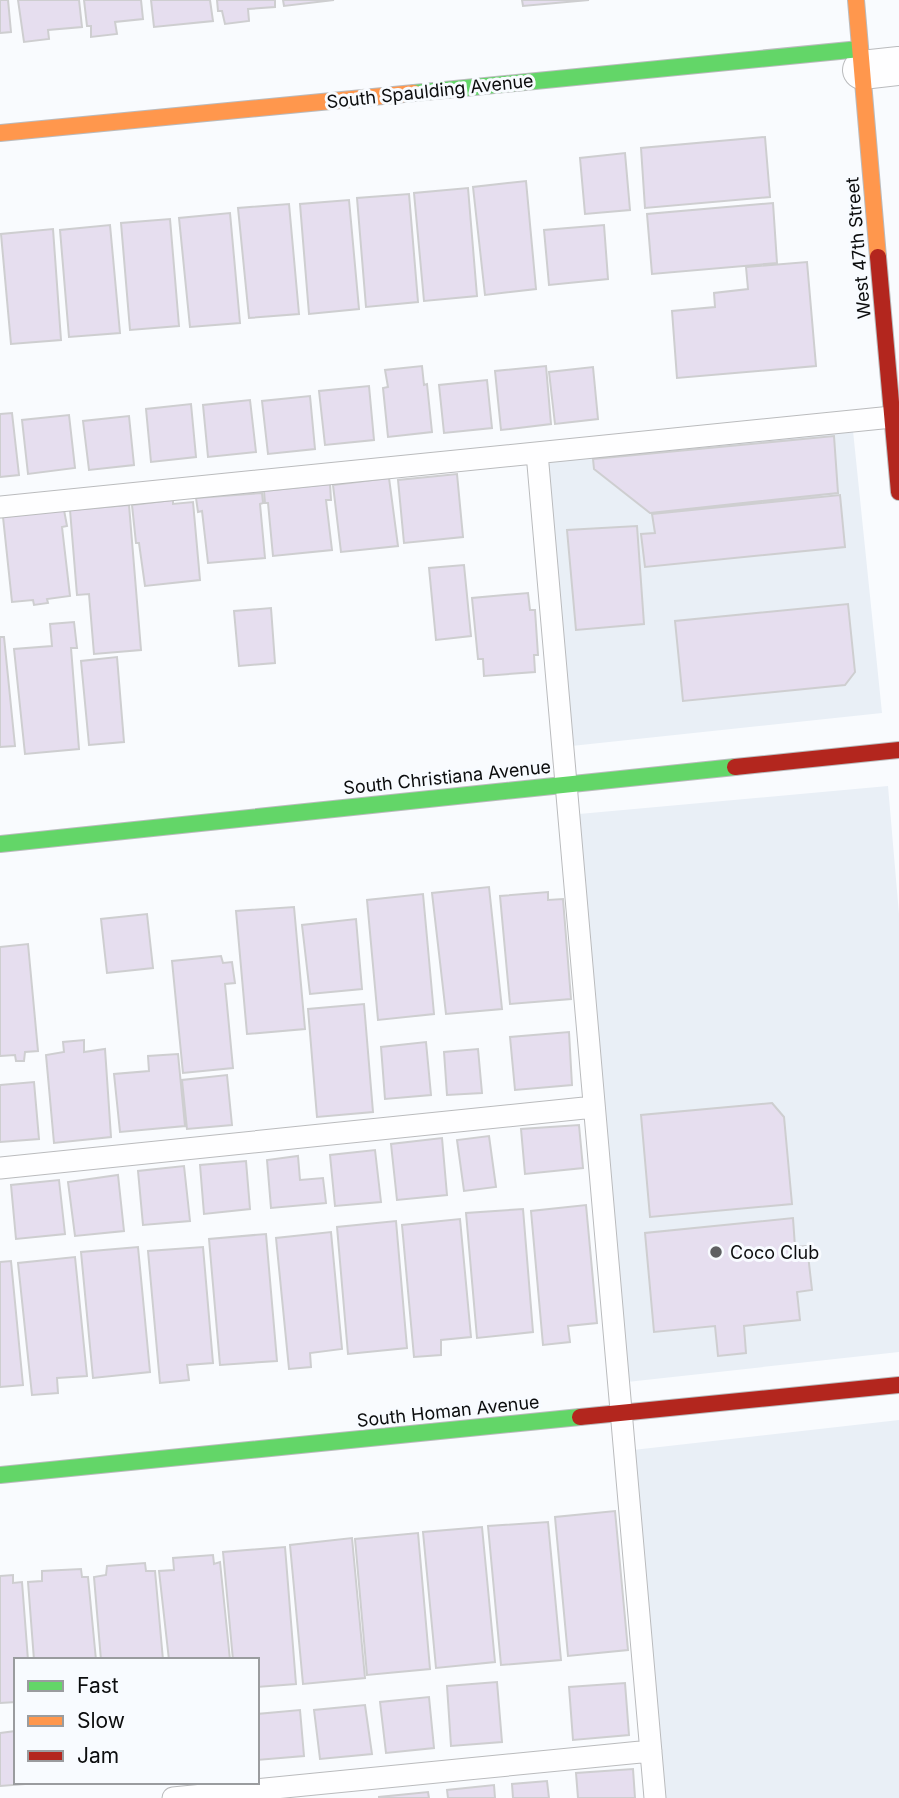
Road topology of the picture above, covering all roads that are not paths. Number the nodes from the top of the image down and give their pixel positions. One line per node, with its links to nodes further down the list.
1 (856, 0): 2 (street, West 47th Street)
2 (874, 62): 3 (street, South Spaulding Avenue); 4 (street, West 47th Street)
3 (0, 133)
4 (892, 417): 5 (lane); 6 (street, West 47th Street)
5 (537, 453): 7 (lane); 9 (lane)
6 (899, 492)
7 (0, 508)
8 (899, 750): 9 (street, South Christiana Avenue)
9 (565, 784): 10 (street, South Christiana Avenue); 11 (lane)
10 (0, 844)
11 (594, 1107): 12 (lane); 14 (lane)
12 (0, 1168)
13 (899, 1385): 14 (street, South Homan Avenue)
14 (621, 1413): 15 (street, South Homan Avenue); 16 (lane)
15 (0, 1475)
16 (651, 1751): 17 (lane); 18 (lane)
17 (173, 1798)
18 (655, 1798)

